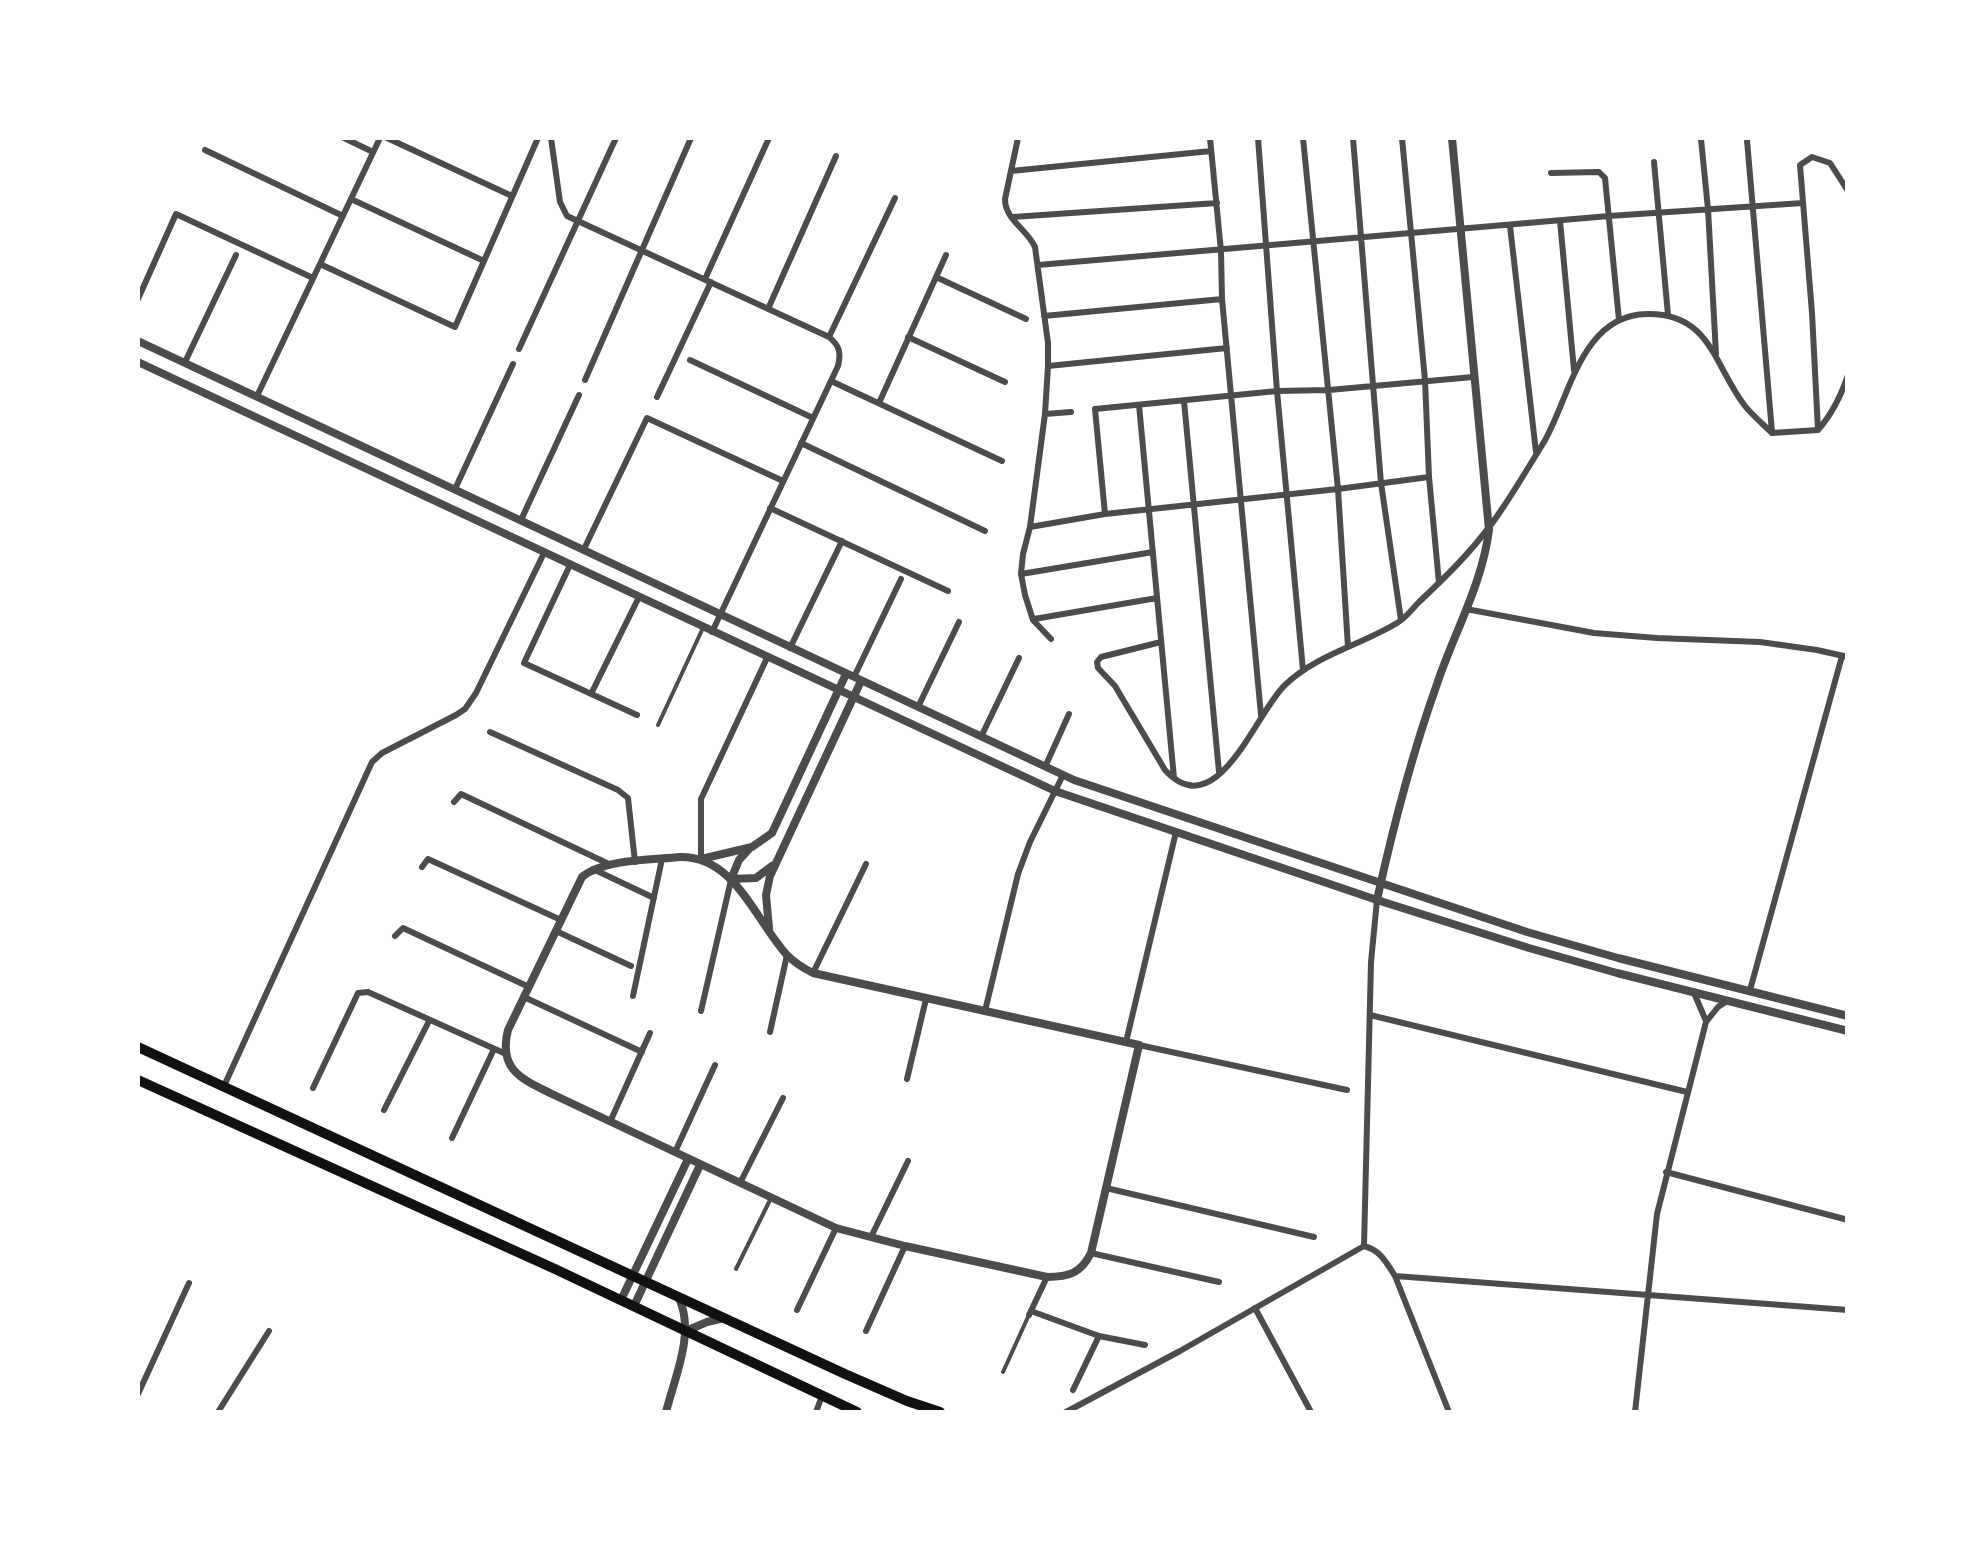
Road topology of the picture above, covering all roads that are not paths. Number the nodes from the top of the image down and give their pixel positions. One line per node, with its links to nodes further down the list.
1 (344, 138): 19 (street)
2 (383, 138): 19 (street); 25 (street)
3 (538, 138): 25 (street)
4 (551, 138): 37 (street)
5 (616, 138): 37 (street)
6 (692, 138): 44 (street)
7 (769, 138): 53 (street)
8 (1018, 138): 22 (street)
9 (1210, 138): 18 (street)
10 (1258, 138): 43 (street)
11 (1303, 138): 42 (street)
12 (1353, 138): 41 (street)
13 (1402, 138): 40 (street)
14 (1452, 138): 39 (street)
15 (1701, 138): 31 (street)
16 (1748, 140): 30 (street)
17 (206, 150): 33 (street)
18 (1211, 151): 22 (street); 28 (street)
19 (373, 152): 27 (street)
20 (836, 156): 56 (street)
21 (1654, 162): 32 (street)
22 (1011, 171): 35 (street)
23 (1551, 173): 34 (street)
24 (1848, 191): 29 (street)
25 (512, 196): 48 (street)
26 (895, 198): 61 (street)
27 (351, 199): 33 (street); 48 (street)
28 (1216, 202): 35 (street); 45 (street)
29 (1804, 202): 30 (street); 92 (street)
30 (1754, 207): 31 (street); 93 (street)
31 (1708, 210): 32 (street); 66 (street)
32 (1659, 214): 34 (street); 57 (street)
33 (343, 216): 49 (street)
34 (1609, 216): 36 (street); 60 (street)
35 (1012, 217): 50 (street)
36 (1560, 221): 38 (street); 72 (street)
37 (578, 222): 44 (street); 65 (street)
38 (1510, 225): 39 (street); 95 (street)
39 (1460, 230): 40 (street); 74 (street)
40 (1410, 234): 41 (street); 76 (street)
41 (1362, 237): 42 (street); 79 (street)
42 (1314, 243): 43 (street); 80 (street)
43 (1268, 246): 45 (street); 81 (street)
44 (642, 250): 53 (street); 75 (street)
45 (1221, 251): 50 (street); 55 (street)
46 (236, 255): 69 (street)
47 (946, 255): 51 (street)
48 (484, 261): 49 (street)
49 (320, 264): 52 (street)
50 (1038, 265): 58 (street)
51 (936, 277): 59 (street); 62 (street)
52 (313, 278): 54 (street); 83 (street)
53 (708, 281): 56 (street); 85 (street)
54 (138, 299)
55 (1222, 299): 58 (street); 64 (street)
56 (768, 309): 61 (street)
57 (1668, 314): 60 (street); 66 (street)
58 (1044, 316): 71 (street)
59 (1026, 319)
60 (1619, 320): 72 (street)
61 (829, 337): 77 (street)
62 (908, 337): 78 (street); 87 (street)
63 (138, 341): 69 (street)
64 (1226, 348): 71 (street); 84 (street)
65 (520, 349)
66 (1716, 356): 93 (street)
67 (690, 360): 91 (street)
68 (138, 362): 116 (street)
69 (185, 362): 83 (street)
70 (513, 364): 100 (street)
71 (1048, 366): 90 (street)
72 (1574, 371): 95 (street)
73 (1848, 375): 92 (street)
74 (1473, 377): 76 (street); 110 (street)
75 (585, 380)
76 (1424, 380): 79 (street); 97 (street)
77 (830, 381): 87 (street); 91 (street)
78 (1005, 382)
79 (1374, 385): 80 (street); 99 (street)
80 (1329, 390): 81 (street); 101 (street)
81 (1277, 391): 84 (street); 102 (street)
82 (579, 395): 108 (street)
83 (257, 396): 100 (street)
84 (1231, 396): 86 (street); 103 (street)
85 (656, 397)
86 (1184, 400): 88 (street); 104 (street)
87 (879, 403): 96 (street)
88 (1139, 405): 106 (street); 107 (street)
89 (1071, 412): 90 (street)
90 (1045, 414): 109 (street)
91 (813, 418): 94 (street)
92 (1818, 430): 93 (street)
93 (1772, 433)
94 (801, 443): 98 (street); 111 (street)
95 (1536, 453): 110 (street)
96 (1002, 462)
97 (1430, 477): 99 (street); 120 (street)
98 (784, 480): 105 (street); 114 (street)
99 (1381, 483): 101 (street); 127 (street)
100 (456, 489): 108 (street)
101 (1338, 490): 102 (street); 132 (street)
102 (1286, 493): 103 (street); 137 (street)
103 (1241, 498): 104 (street); 145 (street)
104 (1194, 504): 106 (street); 150 (street)
105 (770, 508): 112 (street); 125 (street)
106 (1149, 508): 107 (street); 115 (street)
107 (1105, 514): 109 (street)
108 (521, 520): 113 (street)
109 (1030, 528): 118 (street)
110 (1488, 530): 120 (street); 124 (street)
111 (985, 531)
112 (842, 542): 121 (street); 133 (street)
113 (574, 544): 114 (street); 117 (street)
114 (584, 550): 125 (street)
115 (1153, 552): 118 (street); 123 (street)
116 (544, 553): 117 (street); 201 (street)
117 (568, 564): 122 (street); 140 (street)
118 (1021, 574): 126 (street)
119 (901, 579): 138 (street)
120 (1439, 584): 127 (street)
121 (948, 590)
122 (639, 598): 129 (street); 140 (street)
123 (1157, 598): 126 (street); 131 (street)
124 (1466, 610): 134 (street); 166 (street)
125 (720, 614): 129 (street); 133 (street)
126 (1033, 620): 130 (street)
127 (1401, 621): 132 (street)
128 (959, 622): 142 (street)
129 (708, 630): 135 (street); 146 (lane)
130 (1052, 639)
131 (1161, 642): 152 (street); 152 (street)
132 (1348, 646): 137 (street)
133 (790, 648): 138 (street)
134 (1845, 657): 177 (street)
135 (767, 658): 139 (street); 158 (street)
136 (1019, 658): 148 (street)
137 (1303, 670): 145 (street)
138 (854, 677): 139 (street); 141 (street); 142 (street)
139 (839, 691): 141 (street); 156 (street)
140 (591, 694): 144 (street)
141 (853, 698): 153 (street); 160 (street)
142 (918, 707): 148 (street)
143 (1069, 714): 149 (street)
144 (637, 715)
145 (1261, 717): 150 (street)
146 (658, 725)
147 (490, 732): 159 (street)
148 (981, 737): 149 (street)
149 (1045, 767): 151 (street)
150 (1219, 773): 152 (street)
151 (1063, 775): 153 (street); 166 (street)
152 (1174, 779)
153 (1056, 791): 155 (street); 184 (street)
154 (454, 802): 162 (street)
155 (1176, 832): 168 (street); 192 (street)
156 (752, 847): 158 (street); 165 (street)
157 (662, 859): 158 (street); 159 (street); 167 (street)
158 (702, 859): 165 (street)
159 (635, 862): 162 (street)
160 (774, 864): 165 (street); 171 (street)
161 (866, 864): 175 (street)
162 (611, 865): 164 (street)
163 (422, 867): 169 (street)
164 (593, 869): 167 (street); 169 (street)
165 (731, 879): 171 (street); 183 (street)
166 (1381, 882): 168 (street); 177 (street)
167 (654, 898): 179 (street)
168 (1377, 900): 178 (street); 185 (street)
169 (561, 920): 170 (street)
170 (556, 932): 174 (street); 176 (street)
171 (770, 932): 173 (street)
172 (394, 936): 176 (street)
173 (787, 956): 175 (street); 190 (street)
174 (631, 966)
175 (813, 973): 181 (street)
176 (529, 987): 180 (street)
177 (1750, 990): 186 (street)
178 (1694, 993): 182 (street); 188 (street)
179 (634, 996)
180 (524, 998): 196 (street); 197 (street)
181 (926, 999): 184 (street); 199 (street)
182 (1727, 1001): 188 (street); 189 (street)
183 (701, 1010)
184 (985, 1012): 192 (street)
185 (1370, 1015): 204 (street); 222 (street)
186 (1848, 1016)
187 (429, 1021): 195 (street); 202 (street); 206 (street)
188 (1706, 1022): 204 (street)
189 (1848, 1031)
190 (770, 1032)
191 (650, 1034): 196 (street)
192 (1126, 1042): 193 (street)
193 (1139, 1044): 203 (street); 215 (street)
194 (138, 1047): 201 (main road)
195 (494, 1049): 197 (street); 208 (street)
196 (642, 1052): 207 (street)
197 (506, 1054): 207 (street)
198 (715, 1065): 209 (street)
199 (907, 1079)
200 (138, 1080): 233 (main road)
201 (224, 1086): 225 (main road)
202 (314, 1088)
203 (1347, 1090)
204 (1688, 1092): 213 (street)
205 (783, 1098): 214 (street)
206 (384, 1110)
207 (610, 1122): 209 (street)
208 (452, 1138)
209 (675, 1152): 210 (street)
210 (688, 1158): 212 (street); 225 (street)
211 (908, 1161): 219 (street)
212 (700, 1164): 214 (street); 228 (street)
213 (1666, 1172): 217 (street); 232 (street)
214 (740, 1183): 216 (street)
215 (1106, 1188): 220 (street); 223 (street)
216 (770, 1198): 218 (street); 224 (lane)
217 (1848, 1220)
218 (836, 1228): 219 (street); 236 (street)
219 (871, 1237): 221 (street)
220 (1314, 1237)
221 (905, 1246): 227 (street); 242 (street)
222 (1364, 1246): 226 (street); 235 (street)
223 (1092, 1253): 227 (street); 229 (street)
224 (736, 1269)
225 (633, 1274): 228 (main road); 233 (street)
226 (1395, 1276): 232 (street); 256 (street)
227 (1047, 1277): 238 (street)
228 (646, 1280): 231 (main road); 234 (street)
229 (1220, 1282)
230 (188, 1283): 247 (street)
231 (677, 1295): 239 (main road); 241 (street)
232 (1647, 1296): 237 (street); 257 (street)
233 (621, 1300): 234 (main road)
234 (634, 1306): 241 (main road)
235 (1255, 1308): 254 (street); 255 (street)
236 (796, 1310)
237 (1848, 1310)
238 (1030, 1313): 243 (street); 245 (lane)
239 (725, 1318): 241 (street); 253 (main road)
240 (269, 1331): 249 (street)
241 (686, 1331): 248 (main road); 250 (street)
242 (866, 1331)
243 (1099, 1336): 244 (street); 246 (street)
244 (1144, 1345)
245 (1003, 1372)
246 (1073, 1390)
247 (138, 1394)
248 (822, 1396): 251 (street); 252 (main road)
249 (218, 1412)
250 (666, 1412)
251 (816, 1412)
252 (858, 1412)
253 (940, 1412)
254 (1066, 1412)
255 (1312, 1412)
256 (1450, 1412)
257 (1636, 1412)

